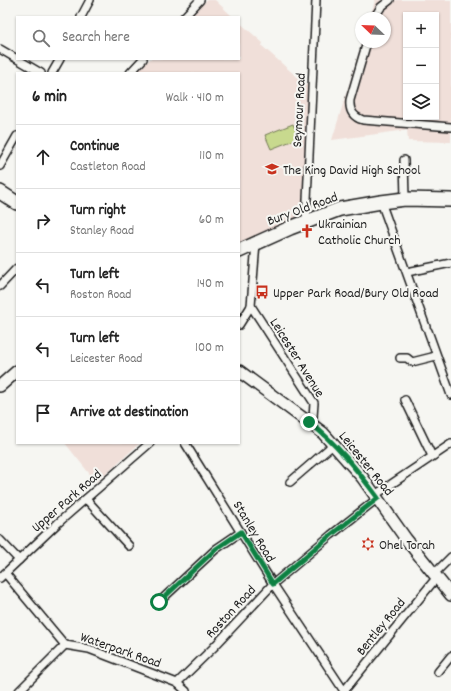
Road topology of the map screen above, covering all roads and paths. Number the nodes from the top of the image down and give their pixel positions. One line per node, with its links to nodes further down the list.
1 (90, 0): 6 (street)
2 (200, 0): 7 (street)
3 (316, 0): 26 (street, Seymour Road)
4 (390, 0): 5 (street)
5 (378, 12)
6 (82, 16)
7 (185, 16)
8 (365, 48): 17 (street)
9 (0, 49): 10 (street)
10 (16, 58)
11 (19, 60): 14 (street)
12 (59, 60): 15 (street)
13 (142, 60): 16 (street)
14 (39, 72)
15 (53, 72)
16 (131, 72)
17 (451, 127)
18 (16, 138): 20 (street)
19 (404, 160): 22 (street)
20 (0, 166)
21 (0, 192): 24 (highway)
22 (405, 199): 23 (highway, Bury Old Road); 25 (highway, Bury Old Road)
23 (451, 200)
24 (16, 202)
25 (381, 202): 26 (highway, Bury Old Road); 31 (street)
26 (306, 222): 27 (highway, Bury Old Road)
27 (256, 242): 28 (highway, Bury Old Road); 33 (street)
28 (240, 250)
29 (451, 263): 31 (street)
30 (16, 269): 32 (street)
31 (406, 272): 35 (street)
32 (0, 286)
33 (251, 306): 34 (street); 42 (street, Leicester Avenue)
34 (240, 323)
35 (436, 356): 36 (street); 40 (street)
36 (400, 358)
37 (16, 372): 39 (main road)
38 (240, 372): 42 (main road, Leicester Road)
39 (0, 386)
40 (451, 394)
41 (405, 400): 47 (street)
42 (309, 422): 45 (main road, Leicester Road)
43 (149, 444): 50 (street, Upper Park Road)
44 (186, 444): 51 (street, Stanley Road)
45 (334, 444): 48 (street); 49 (main road, Leicester Road)
46 (451, 444): 47 (street, Roston Road)
47 (432, 456): 49 (street, Roston Road)
48 (290, 482)
49 (377, 496): 57 (main road, Leicester Road); 58 (street, Roston Road)
50 (86, 499): 53 (street); 55 (street, Upper Park Road)
51 (241, 532): 58 (street, Stanley Road); 60 (street)
52 (0, 540): 55 (street)
53 (129, 546)
54 (451, 557): 57 (street, Bentley Road)
55 (19, 560): 56 (street, Upper Park Road)
56 (2, 576): 61 (street, Waterpark Road)
57 (435, 576): 59 (main road, Leicester Road); 67 (street, Bentley Road)
58 (273, 584): 64 (street, Roston Road); 67 (street, Stanley Road)
59 (451, 595)
60 (159, 602)
61 (65, 645): 64 (street, Waterpark Road); 65 (street)
62 (451, 656): 63 (street)
63 (438, 672)
64 (177, 683): 66 (street, Waterpark Road)
65 (19, 691)
66 (186, 691)
67 (344, 691)

